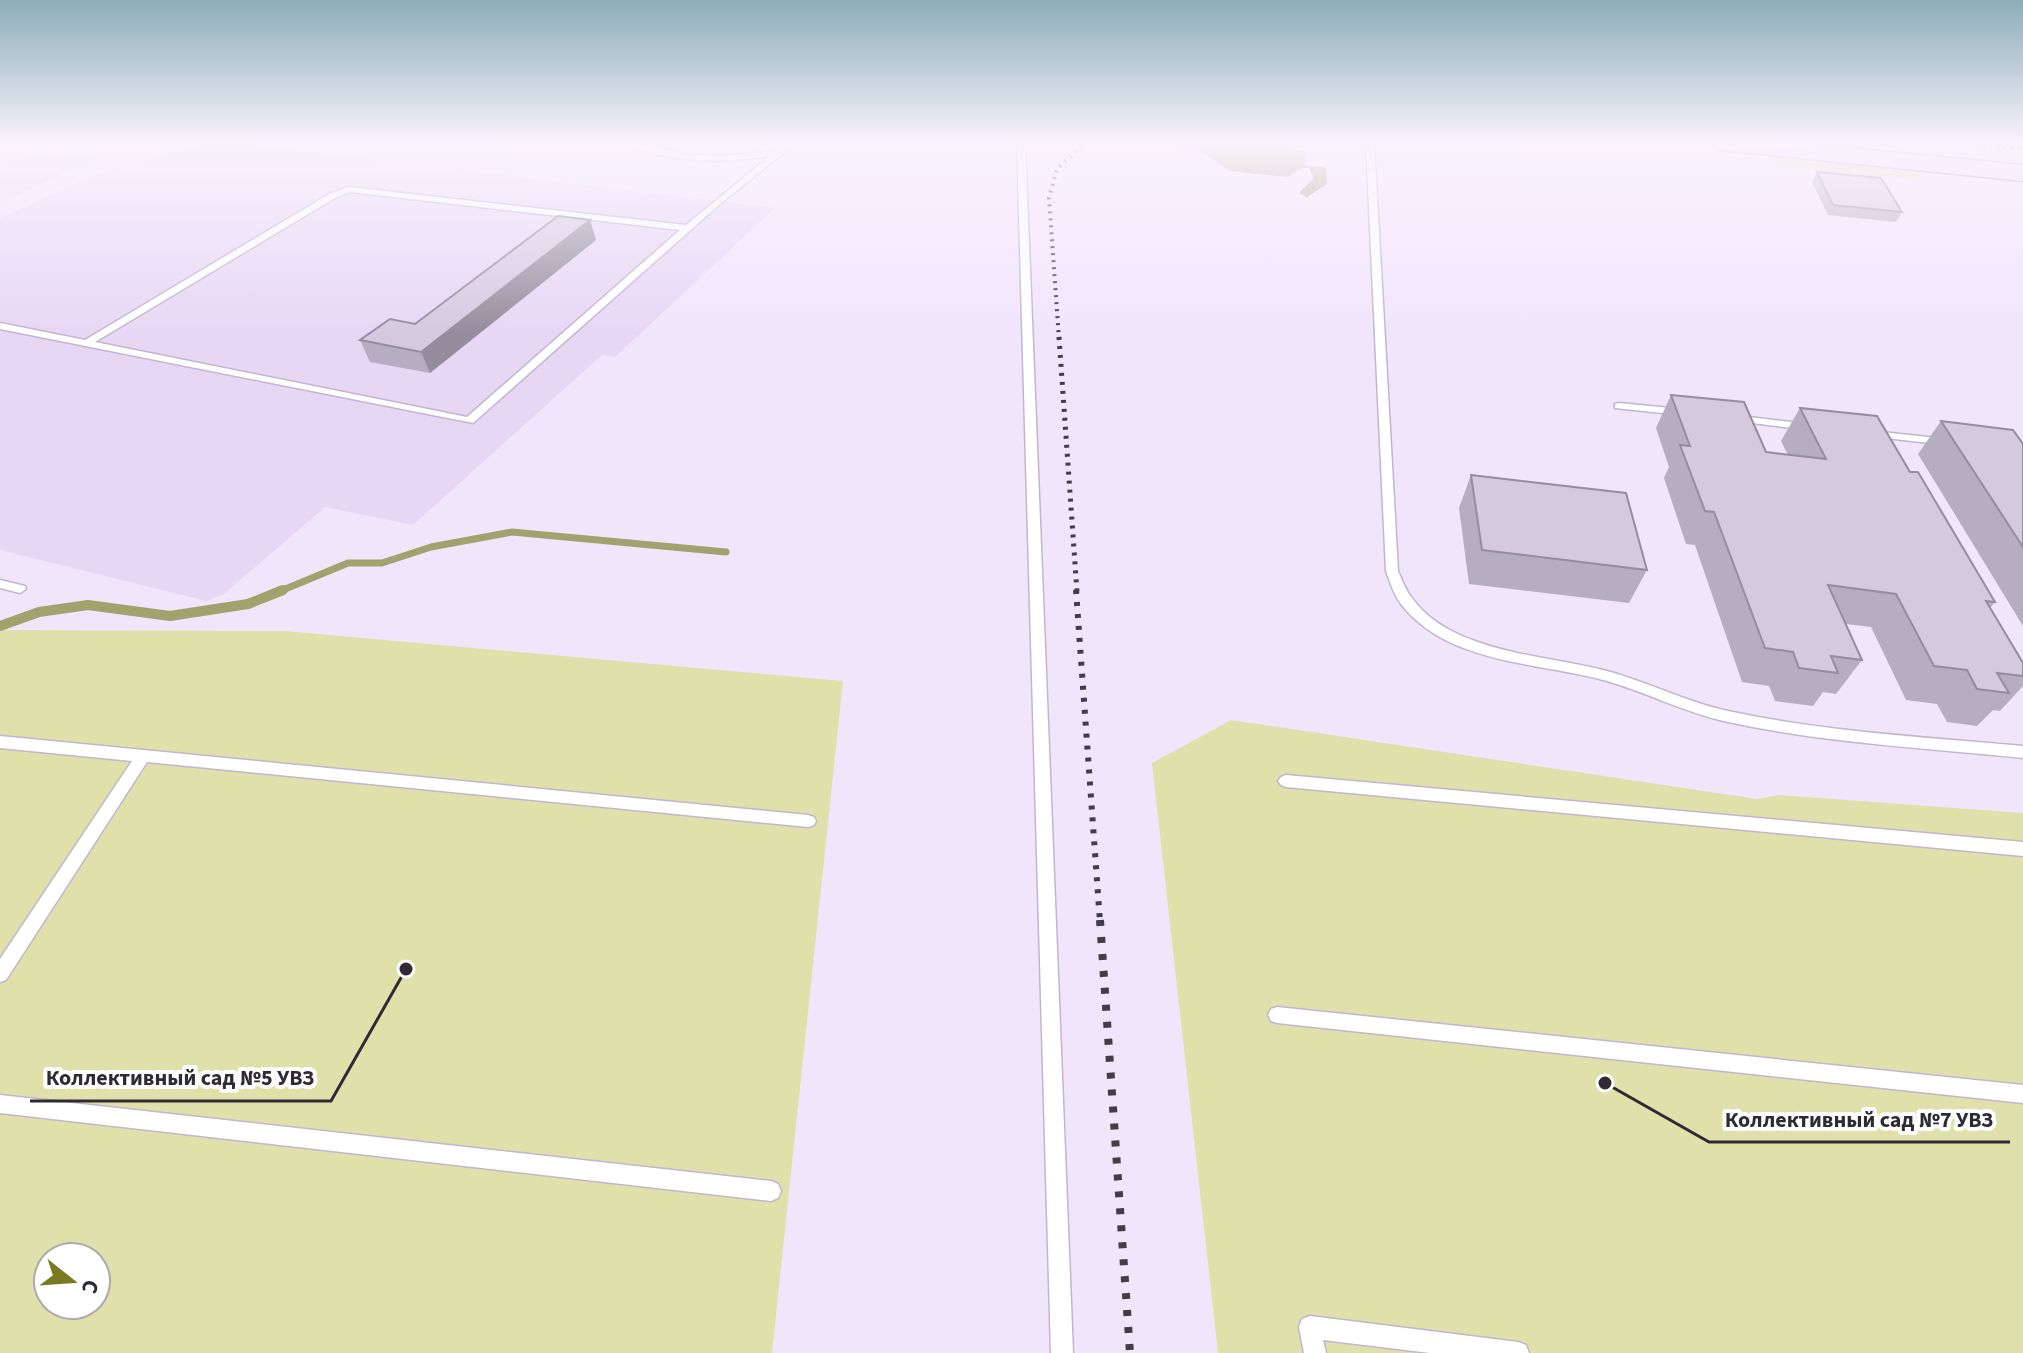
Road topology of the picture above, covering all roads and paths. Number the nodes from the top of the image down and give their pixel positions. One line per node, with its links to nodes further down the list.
1 (315, 206): 8 (lane)
2 (498, 206): 6 (lane)
3 (714, 206): 6 (lane)
4 (1023, 206): 28 (lane)
5 (1373, 206): 18 (lane)
6 (687, 228): 8 (lane)
7 (0, 326): 8 (lane)
8 (87, 343)
9 (1619, 406): 10 (lane)
10 (1697, 414)
11 (1712, 416): 12 (lane)
12 (1821, 428)
13 (1852, 431): 14 (lane)
14 (1961, 443)
15 (0, 584): 16 (lane)
16 (20, 589)
17 (0, 742): 19 (lane)
18 (2023, 752)
19 (142, 758): 21 (lane); 23 (lane)
20 (1286, 781): 22 (lane)
21 (808, 821)
22 (2023, 849)
23 (0, 974)
24 (1277, 1015): 25 (lane)
25 (2023, 1094)
26 (0, 1104): 27 (lane)
27 (771, 1191)
28 (1062, 1353)
29 (1315, 1353): 30 (lane)
30 (1518, 1353)

